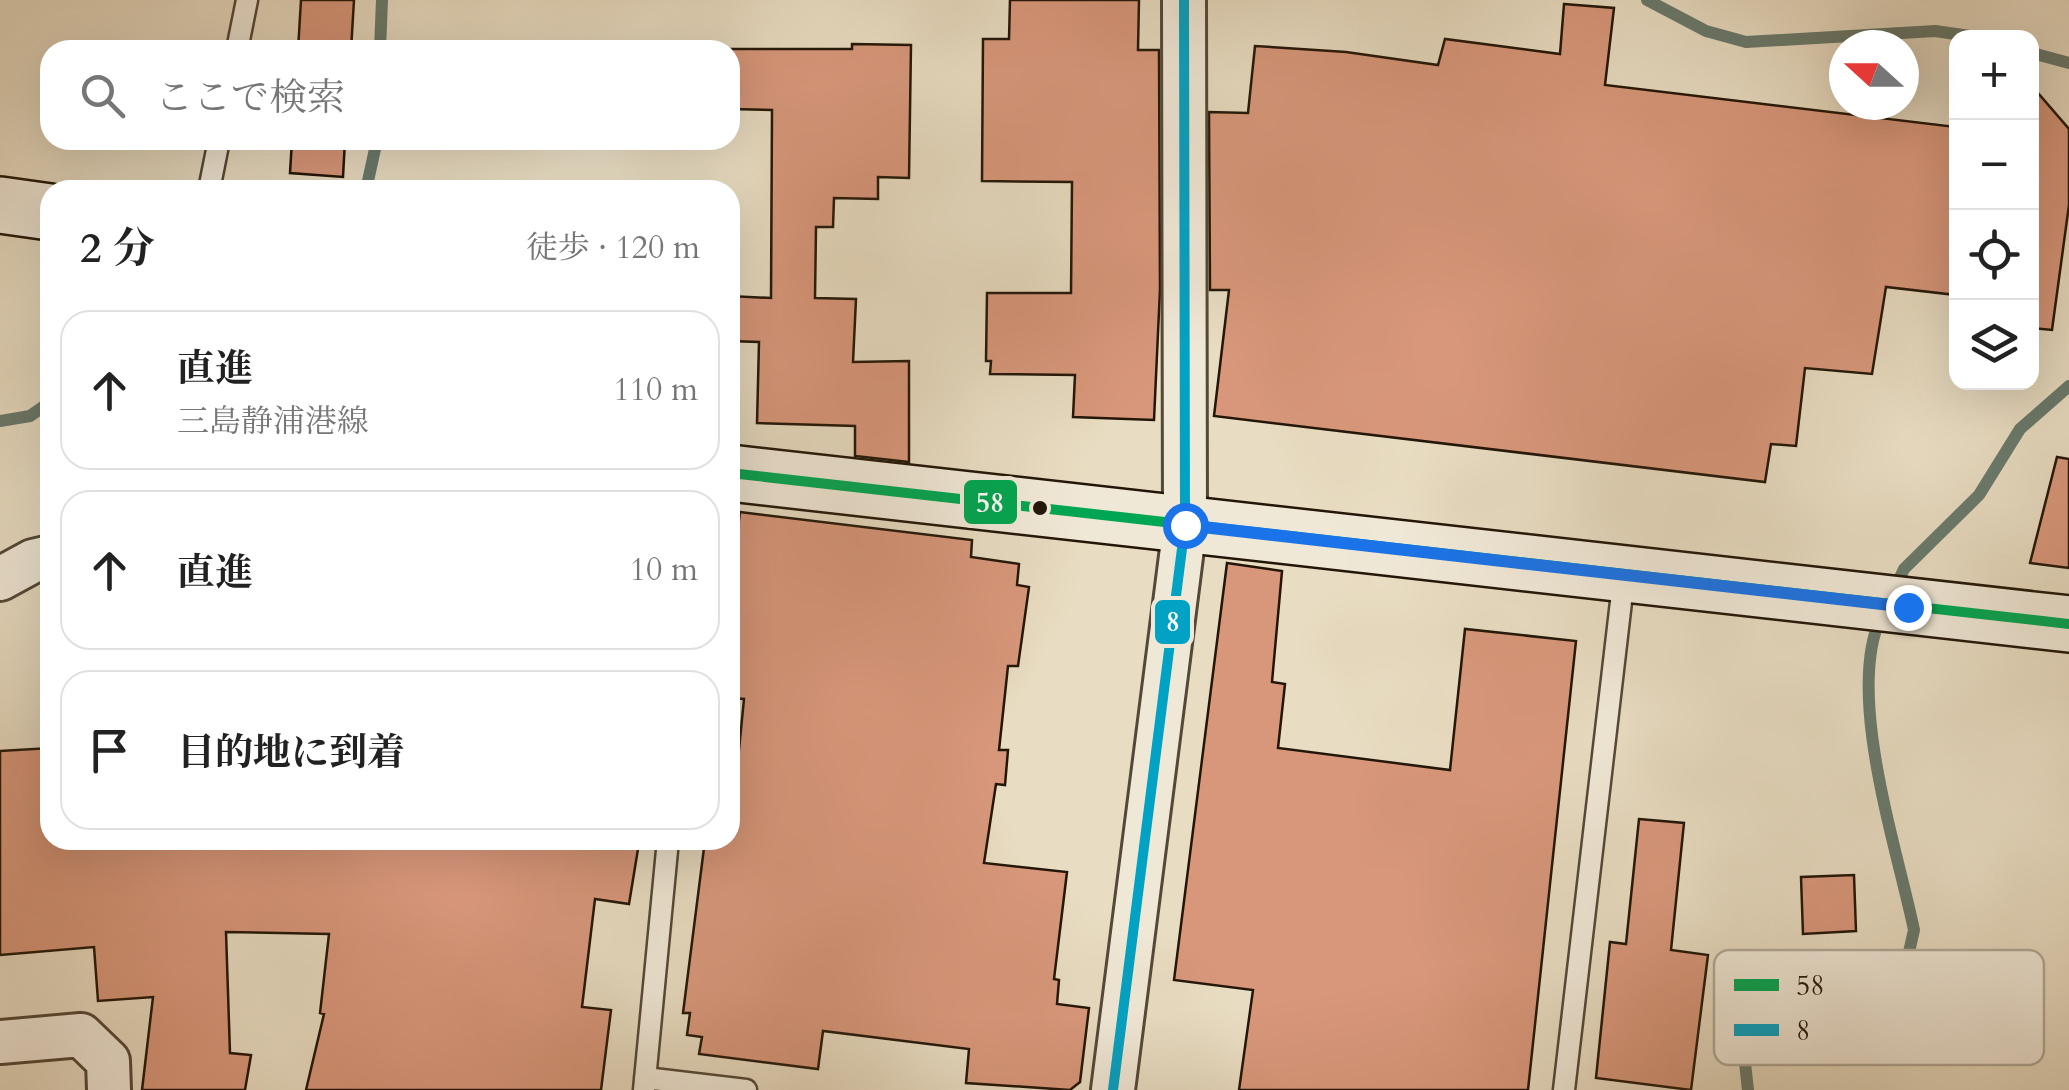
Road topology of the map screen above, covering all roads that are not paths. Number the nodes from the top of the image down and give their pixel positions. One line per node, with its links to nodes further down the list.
1 (247, 0): 3 (lane)
2 (1184, 0): 9 (street)
3 (239, 40)
4 (217, 150): 5 (lane)
5 (211, 180)
6 (0, 205): 7 (main road)
7 (40, 211)
8 (740, 474): 9 (main road)
9 (1185, 525): 11 (main road); 19 (street)
10 (40, 559): 12 (street)
11 (1625, 572): 13 (main road); 20 (lane)
12 (0, 579)
13 (2069, 624)
14 (667, 850): 16 (lane)
15 (0, 1042): 17 (street)
16 (644, 1084): 18 (lane)
17 (109, 1090)
18 (746, 1090)
19 (1113, 1090)
20 (1564, 1090)

